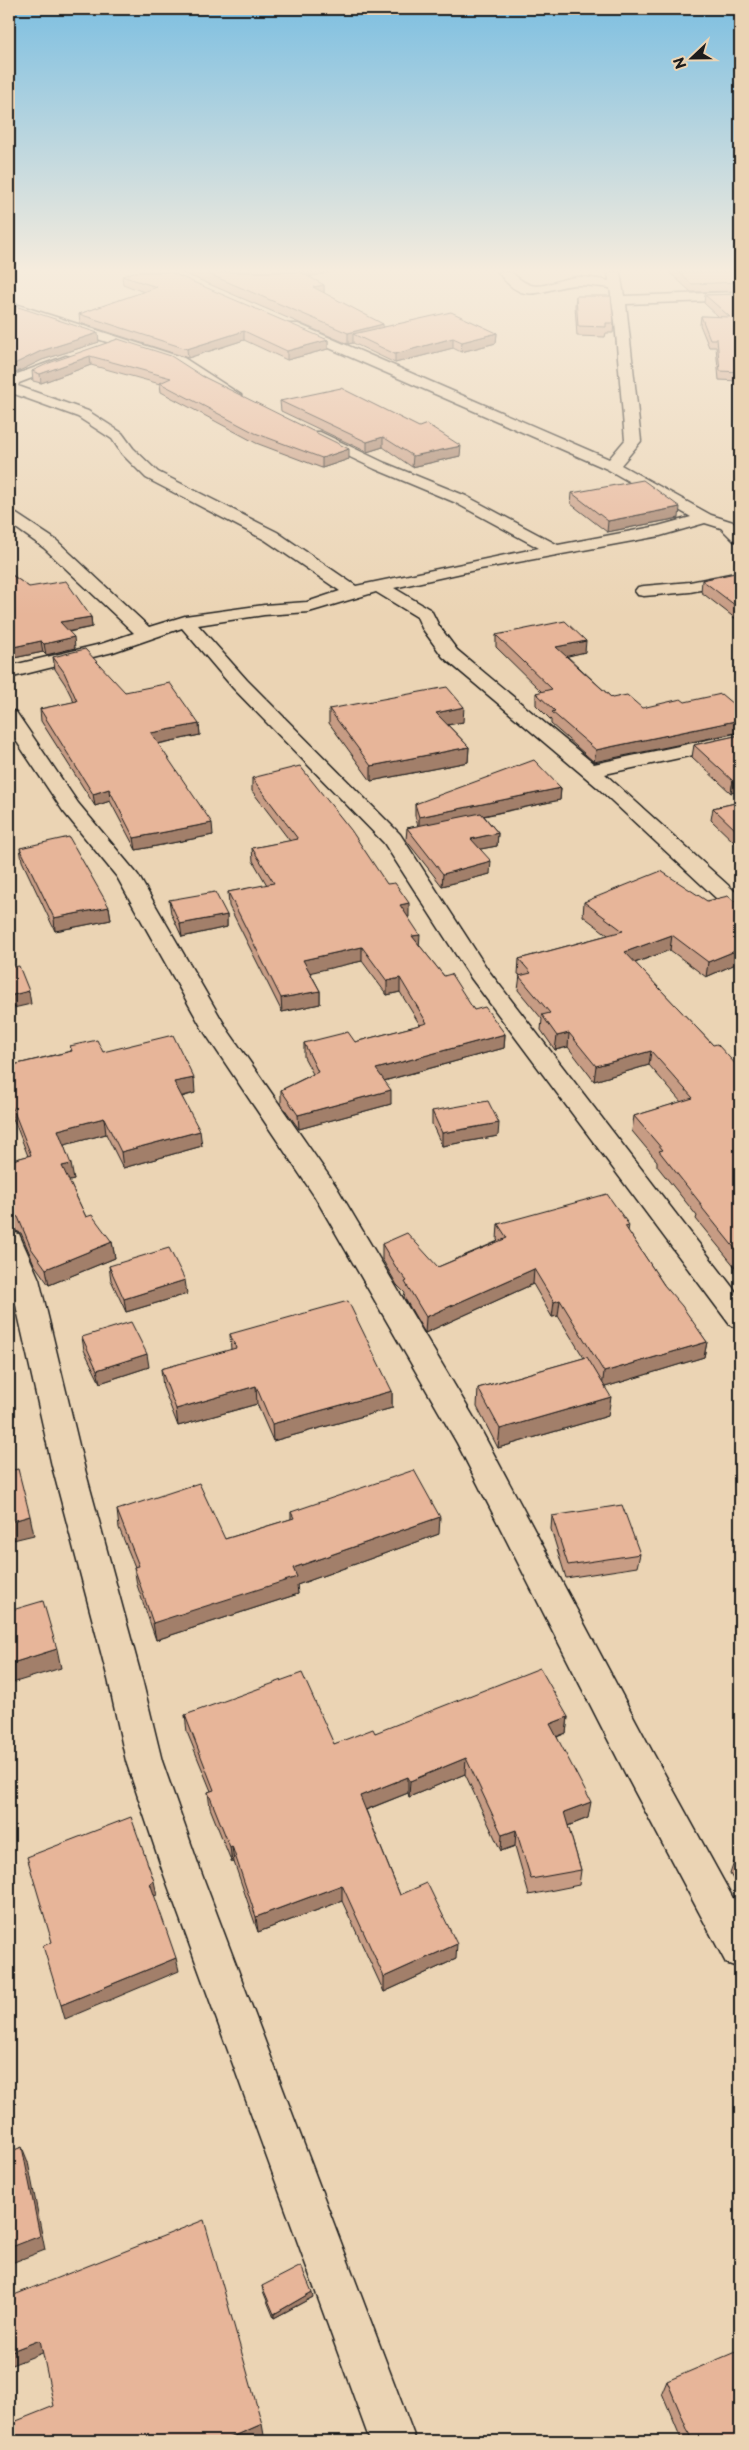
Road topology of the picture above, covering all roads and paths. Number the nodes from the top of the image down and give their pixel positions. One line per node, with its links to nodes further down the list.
1 (12, 386): 16 (street)
2 (220, 386): 5 (street)
3 (428, 386): 7 (street)
4 (627, 386): 7 (street)
5 (248, 402)
6 (300, 428): 12 (street)
7 (612, 466): 9 (street)
8 (9, 516): 18 (street)
9 (705, 518): 10 (street); 12 (street)
10 (734, 524): 11 (street)
11 (740, 537)
12 (555, 550): 14 (street)
13 (740, 577): 15 (street)
14 (380, 587): 16 (street); 22 (street)
15 (644, 591)
16 (353, 592): 17 (street)
17 (185, 621): 18 (street); 25 (street)
18 (146, 634): 19 (street)
19 (9, 672)
20 (9, 716): 26 (street)
21 (740, 740): 22 (street)
22 (589, 772): 23 (street)
23 (739, 906)
24 (9, 1241): 27 (street)
25 (740, 1318)
26 (740, 1949)
27 (393, 2441)

